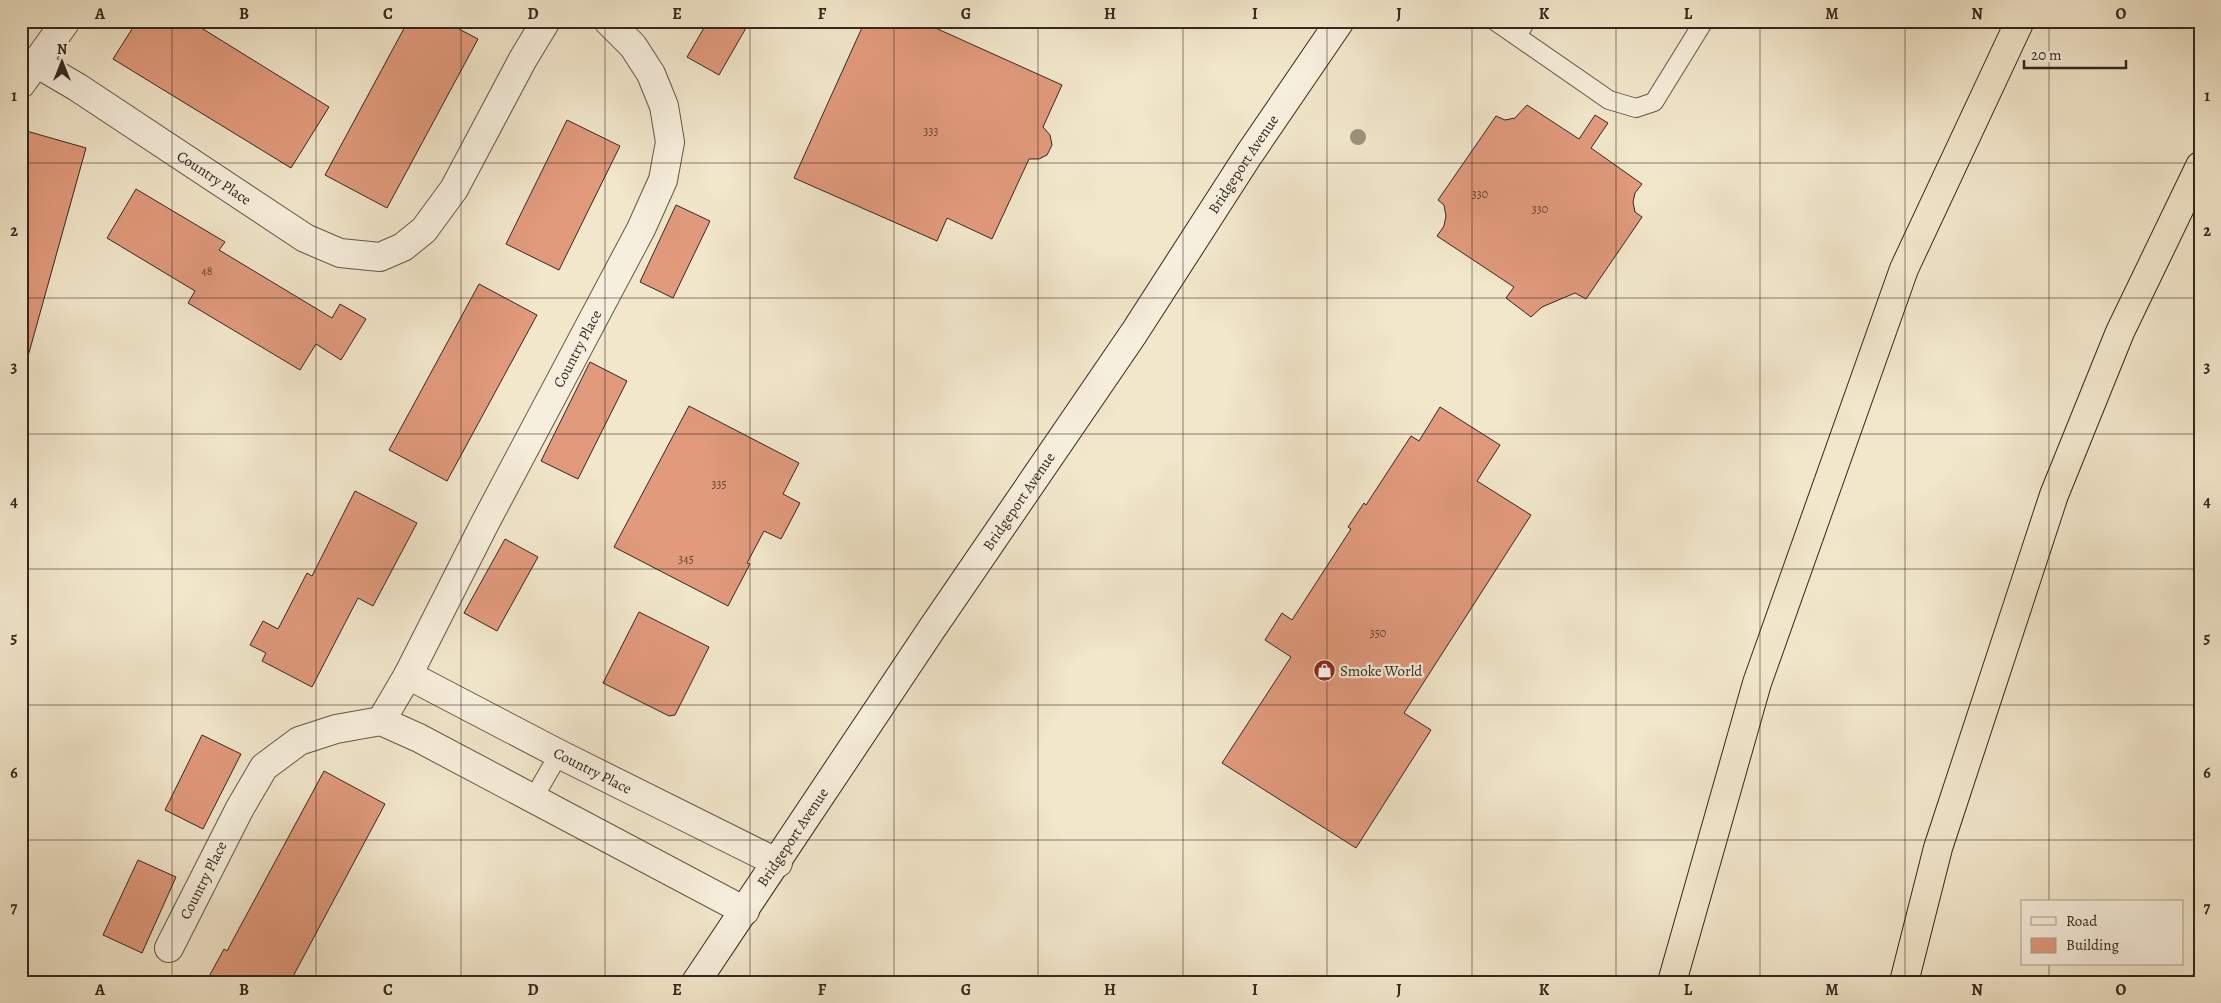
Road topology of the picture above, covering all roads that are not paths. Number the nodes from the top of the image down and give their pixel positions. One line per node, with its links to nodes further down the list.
1 (66, 21): 9 (street, Country Place)
2 (546, 21): 9 (street, Country Place)
3 (608, 21): 11 (street, Country Place)
4 (1340, 21): 15 (street, Bridgeport Avenue)
5 (1495, 21): 8 (lane)
6 (1704, 21): 8 (lane)
7 (2020, 21): 19 (highway)
8 (1521, 29)
9 (29, 74)
10 (2200, 166): 20 (highway)
11 (408, 675): 12 (street, Country Place); 13 (street, Country Place)
12 (381, 721): 14 (street); 17 (street, Country Place)
13 (559, 754): 14 (lane); 15 (street, Country Place)
14 (533, 799): 16 (street)
15 (778, 863): 16 (street, Bridgeport Avenue)
16 (745, 911): 18 (street, Bridgeport Avenue)
17 (169, 948)
18 (696, 982)
19 (1672, 982)
20 (1904, 982)

